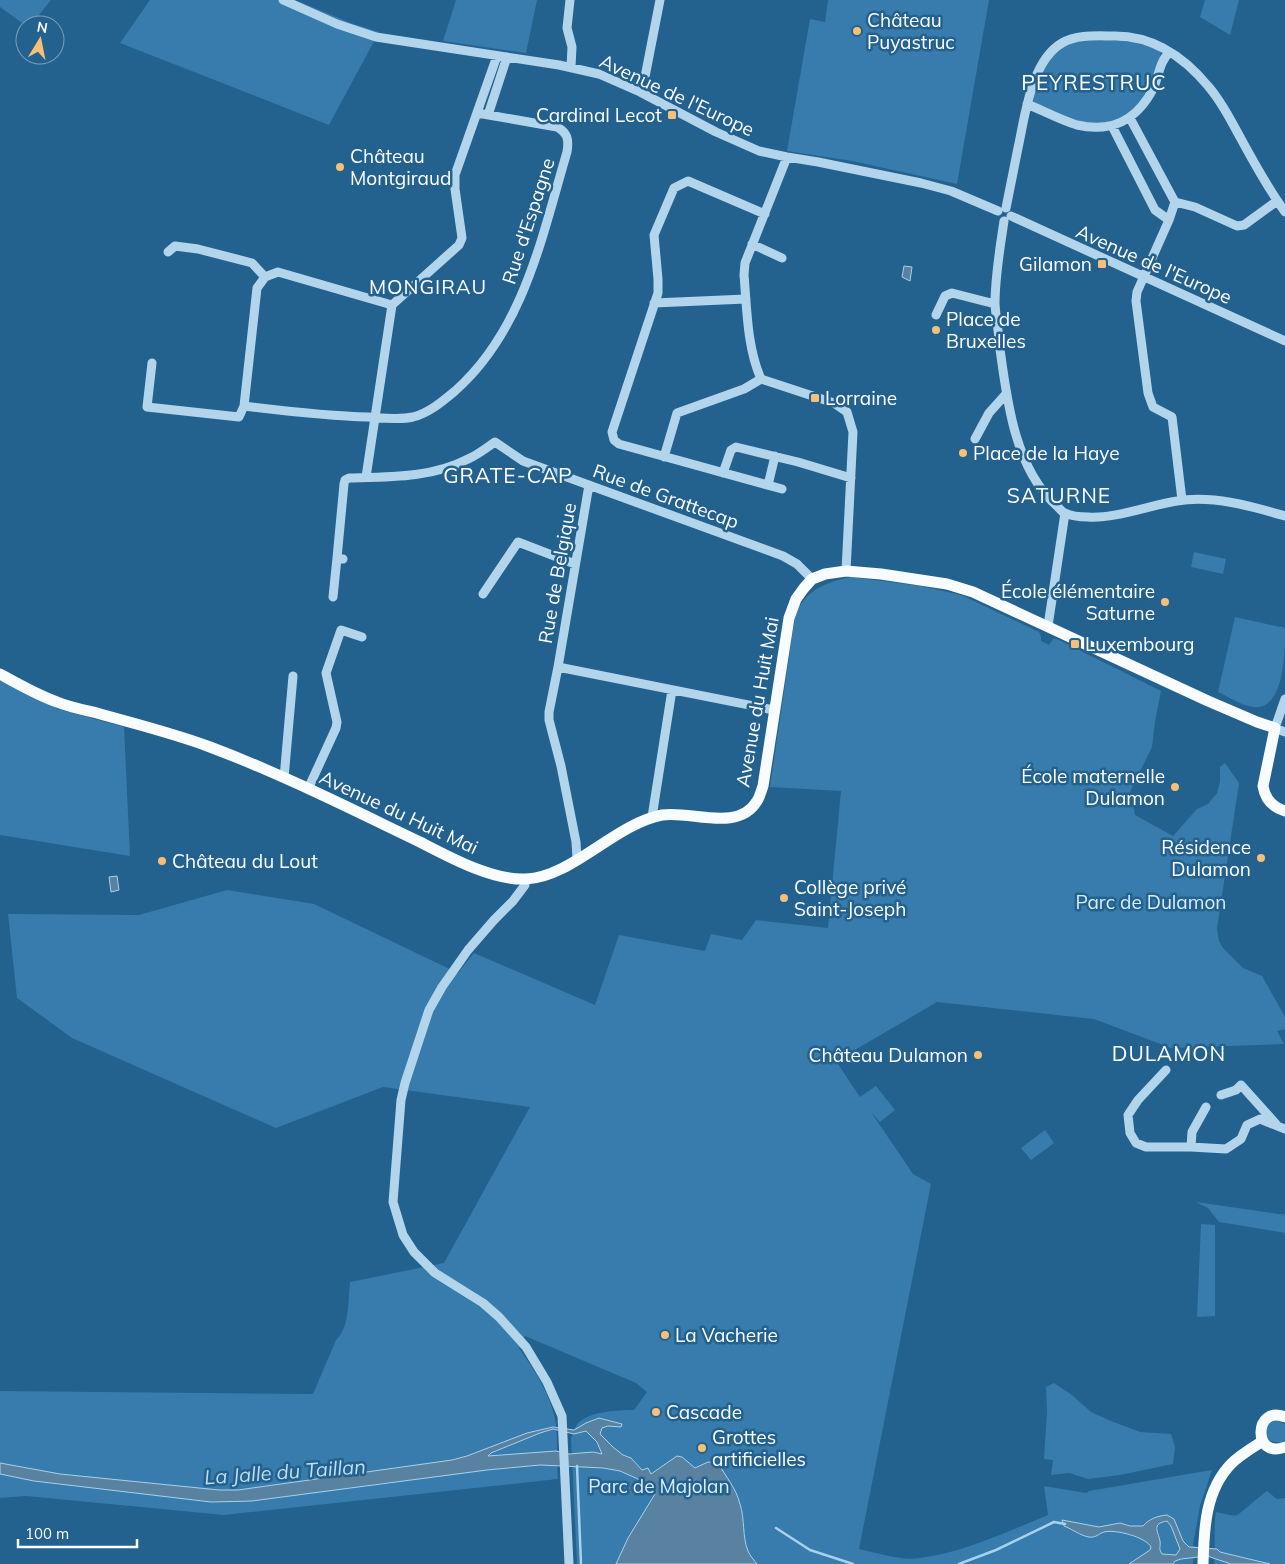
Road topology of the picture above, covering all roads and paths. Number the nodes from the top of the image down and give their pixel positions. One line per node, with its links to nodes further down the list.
1 (283, 0): 5 (street, Avenue de l'Europe)
2 (570, 0): 6 (street)
3 (660, 0): 7 (street)
4 (1170, 52): 8 (street); 11 (street); 14 (street)
5 (502, 57): 6 (street, Avenue de l'Europe); 9 (street); 10 (street)
6 (570, 67): 7 (street, Avenue de l'Europe)
7 (640, 92): 13 (street, Avenue de l'Europe)
8 (1027, 104): 12 (street); 16 (street)
9 (477, 113): 10 (street, Rue d'Espagne); 29 (street)
10 (488, 115): 36 (street, Rue d'Espagne)
11 (1130, 118): 12 (street); 15 (street)
12 (1112, 126): 20 (street)
13 (787, 158): 16 (street, Avenue de l'Europe); 18 (street)
14 (1277, 201): 15 (street); 17 (street)
15 (1175, 202): 20 (street)
16 (1002, 209): 19 (street)
17 (1285, 212)
18 (765, 214): 21 (street); 27 (street)
19 (1007, 219): 25 (street, Avenue de l'Europe); 28 (street)
20 (1169, 220): 25 (street)
21 (752, 244): 23 (street); 26 (street)
22 (168, 252): 24 (street)
23 (782, 258)
24 (265, 277): 29 (street); 35 (street)
25 (1143, 277): 31 (street, Avenue de l'Europe); 46 (street)
26 (746, 299): 27 (street); 33 (street)
27 (654, 303): 39 (street)
28 (995, 304): 30 (street); 34 (street)
29 (392, 305): 36 (street)
30 (936, 315)
31 (1285, 341)
32 (152, 363): 35 (street)
33 (761, 379): 39 (street); 42 (street)
34 (1006, 394): 37 (street); 47 (street)
35 (244, 406): 36 (street)
36 (375, 417): 41 (street)
37 (975, 439)
38 (775, 456): 40 (street); 42 (street); 44 (street)
39 (664, 457): 40 (street)
40 (723, 473): 44 (street)
41 (366, 477): 43 (street, Rue de Grattecap); 53 (street)
42 (851, 478): 50 (street)
43 (589, 485): 49 (street, Rue de Belgique); 51 (street, Rue de Grattecap)
44 (768, 485): 45 (street)
45 (782, 489)
46 (1182, 500): 47 (street); 48 (street)
47 (1065, 513): 54 (street)
48 (1285, 516)
49 (575, 564): 52 (street); 56 (street, Rue de Belgique)
50 (846, 571): 51 (main road); 54 (main road)
51 (812, 579): 61 (main road, Avenue du Huit Mai)
52 (484, 594)
53 (333, 597)
54 (1048, 626): 62 (main road)
55 (362, 637): 64 (street)
56 (558, 667): 59 (street); 67 (street, Rue de Belgique)
57 (0, 674): 63 (main road, Avenue du Huit Mai)
58 (293, 676): 63 (street)
59 (672, 690): 61 (street); 66 (street)
60 (1285, 700): 62 (street)
61 (774, 710): 66 (main road, Avenue du Huit Mai)
62 (1280, 730): 65 (main road)
63 (285, 778): 64 (main road, Avenue du Huit Mai)
64 (308, 789): 68 (main road, Avenue du Huit Mai)
65 (1285, 811)
66 (652, 817): 67 (main road, Avenue du Huit Mai)
67 (577, 859): 68 (main road, Avenue du Huit Mai)
68 (525, 879): 77 (street)
69 (1166, 1070): 73 (street)
70 (1221, 1095): 72 (street)
71 (1206, 1107): 73 (street)
72 (1281, 1127): 73 (street)
73 (1192, 1147)
74 (1285, 1418): 75 (main road)
75 (1263, 1441): 76 (main road); 78 (main road)
76 (1285, 1447)
77 (569, 1564)
78 (1203, 1564)

